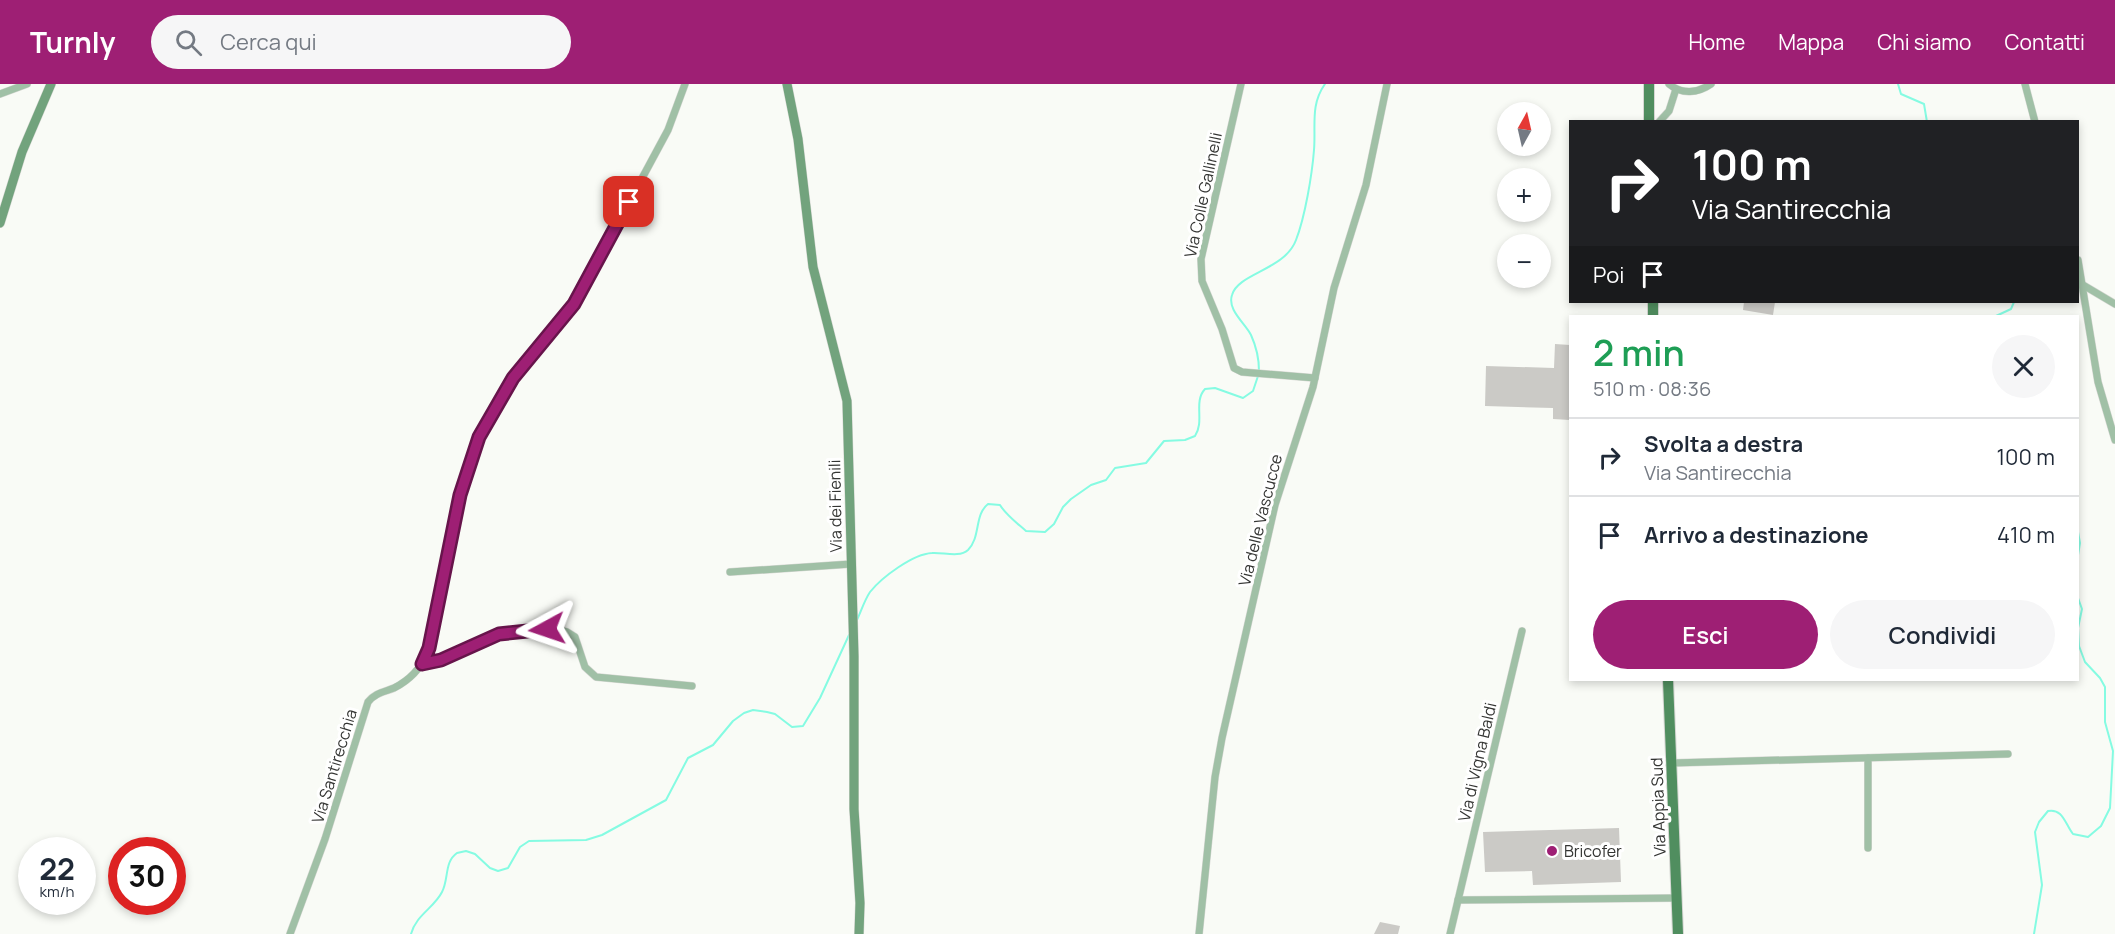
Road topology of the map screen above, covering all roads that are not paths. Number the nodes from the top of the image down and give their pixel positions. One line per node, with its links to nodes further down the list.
1 (27, 84): 12 (street)
2 (51, 84): 16 (street)
3 (685, 84): 25 (street)
4 (787, 84): 22 (street, Via dei Fienili)
5 (1241, 84): 20 (street, Via Colle Gallinelli)
6 (1387, 84): 20 (street, Via delle Vascucce)
7 (1649, 84): 13 (main road)
8 (1669, 84): 11 (street)
9 (1712, 84): 11 (street)
10 (2025, 84): 15 (street)
11 (1676, 89): 14 (street)
12 (0, 94)
13 (1649, 120)
14 (1661, 120)
15 (2034, 120)
16 (0, 224)
17 (2079, 265): 18 (street)
18 (2083, 285): 19 (street); 21 (street)
19 (2115, 303)
20 (1315, 378): 36 (street, Via delle Vascucce)
21 (2115, 440)
22 (851, 564): 23 (street); 35 (street, Via dei Fienili)
23 (730, 572)
24 (1522, 631): 33 (street, Via di Vigna Baldi)
25 (422, 664): 27 (street); 34 (street, Via Santirecchia)
26 (1668, 681): 30 (main road, Via Appia Sud)
27 (692, 686)
28 (2008, 754): 29 (street)
29 (1868, 758): 30 (street); 31 (street)
30 (1672, 763): 32 (main road, Via Appia Sud)
31 (1868, 848)
32 (1677, 898): 33 (street); 38 (main road, Via Appia Sud)
33 (1458, 900): 37 (street, Via di Vigna Baldi)
34 (291, 934)
35 (859, 934)
36 (1199, 934)
37 (1450, 934)
38 (1678, 934)

